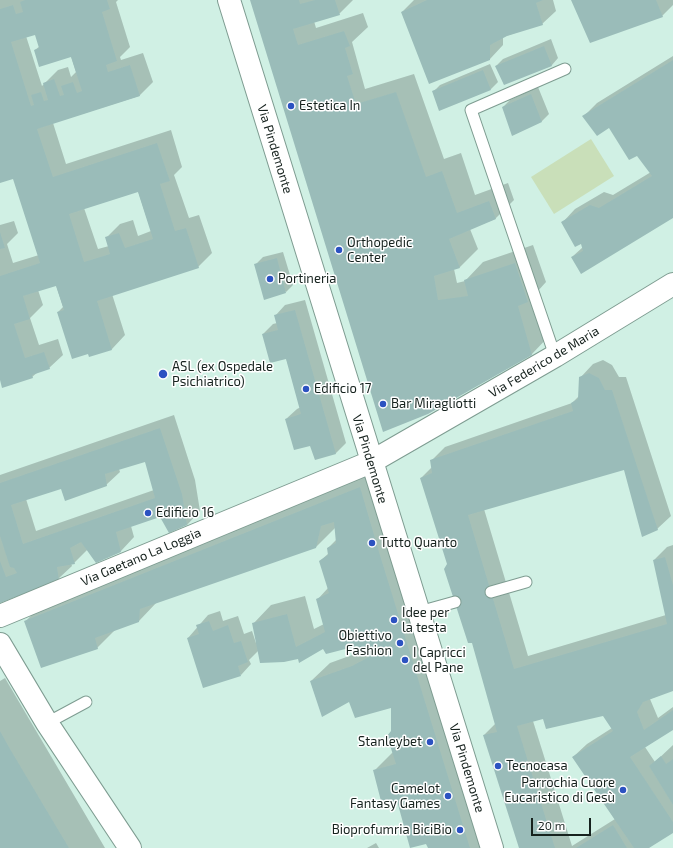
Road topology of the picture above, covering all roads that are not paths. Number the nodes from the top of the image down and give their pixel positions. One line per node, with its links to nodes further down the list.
1 (229, 0): 5 (street, Via Pindemonte)
2 (565, 69): 4 (lane)
3 (673, 284): 4 (street, Via Federico de Maria)
4 (555, 356): 5 (street, Via Federico de Maria)
5 (371, 462): 9 (street, Via Pindemonte); 10 (street, Via Gaetano La Loggia)
6 (526, 582): 7 (lane)
7 (491, 592)
8 (455, 602): 9 (lane)
9 (418, 612): 16 (street, Via Pindemonte)
10 (0, 616)
11 (0, 644): 12 (street)
12 (6, 668): 14 (street)
13 (86, 702): 14 (lane)
14 (47, 723): 15 (street)
15 (130, 848)
16 (492, 848)

